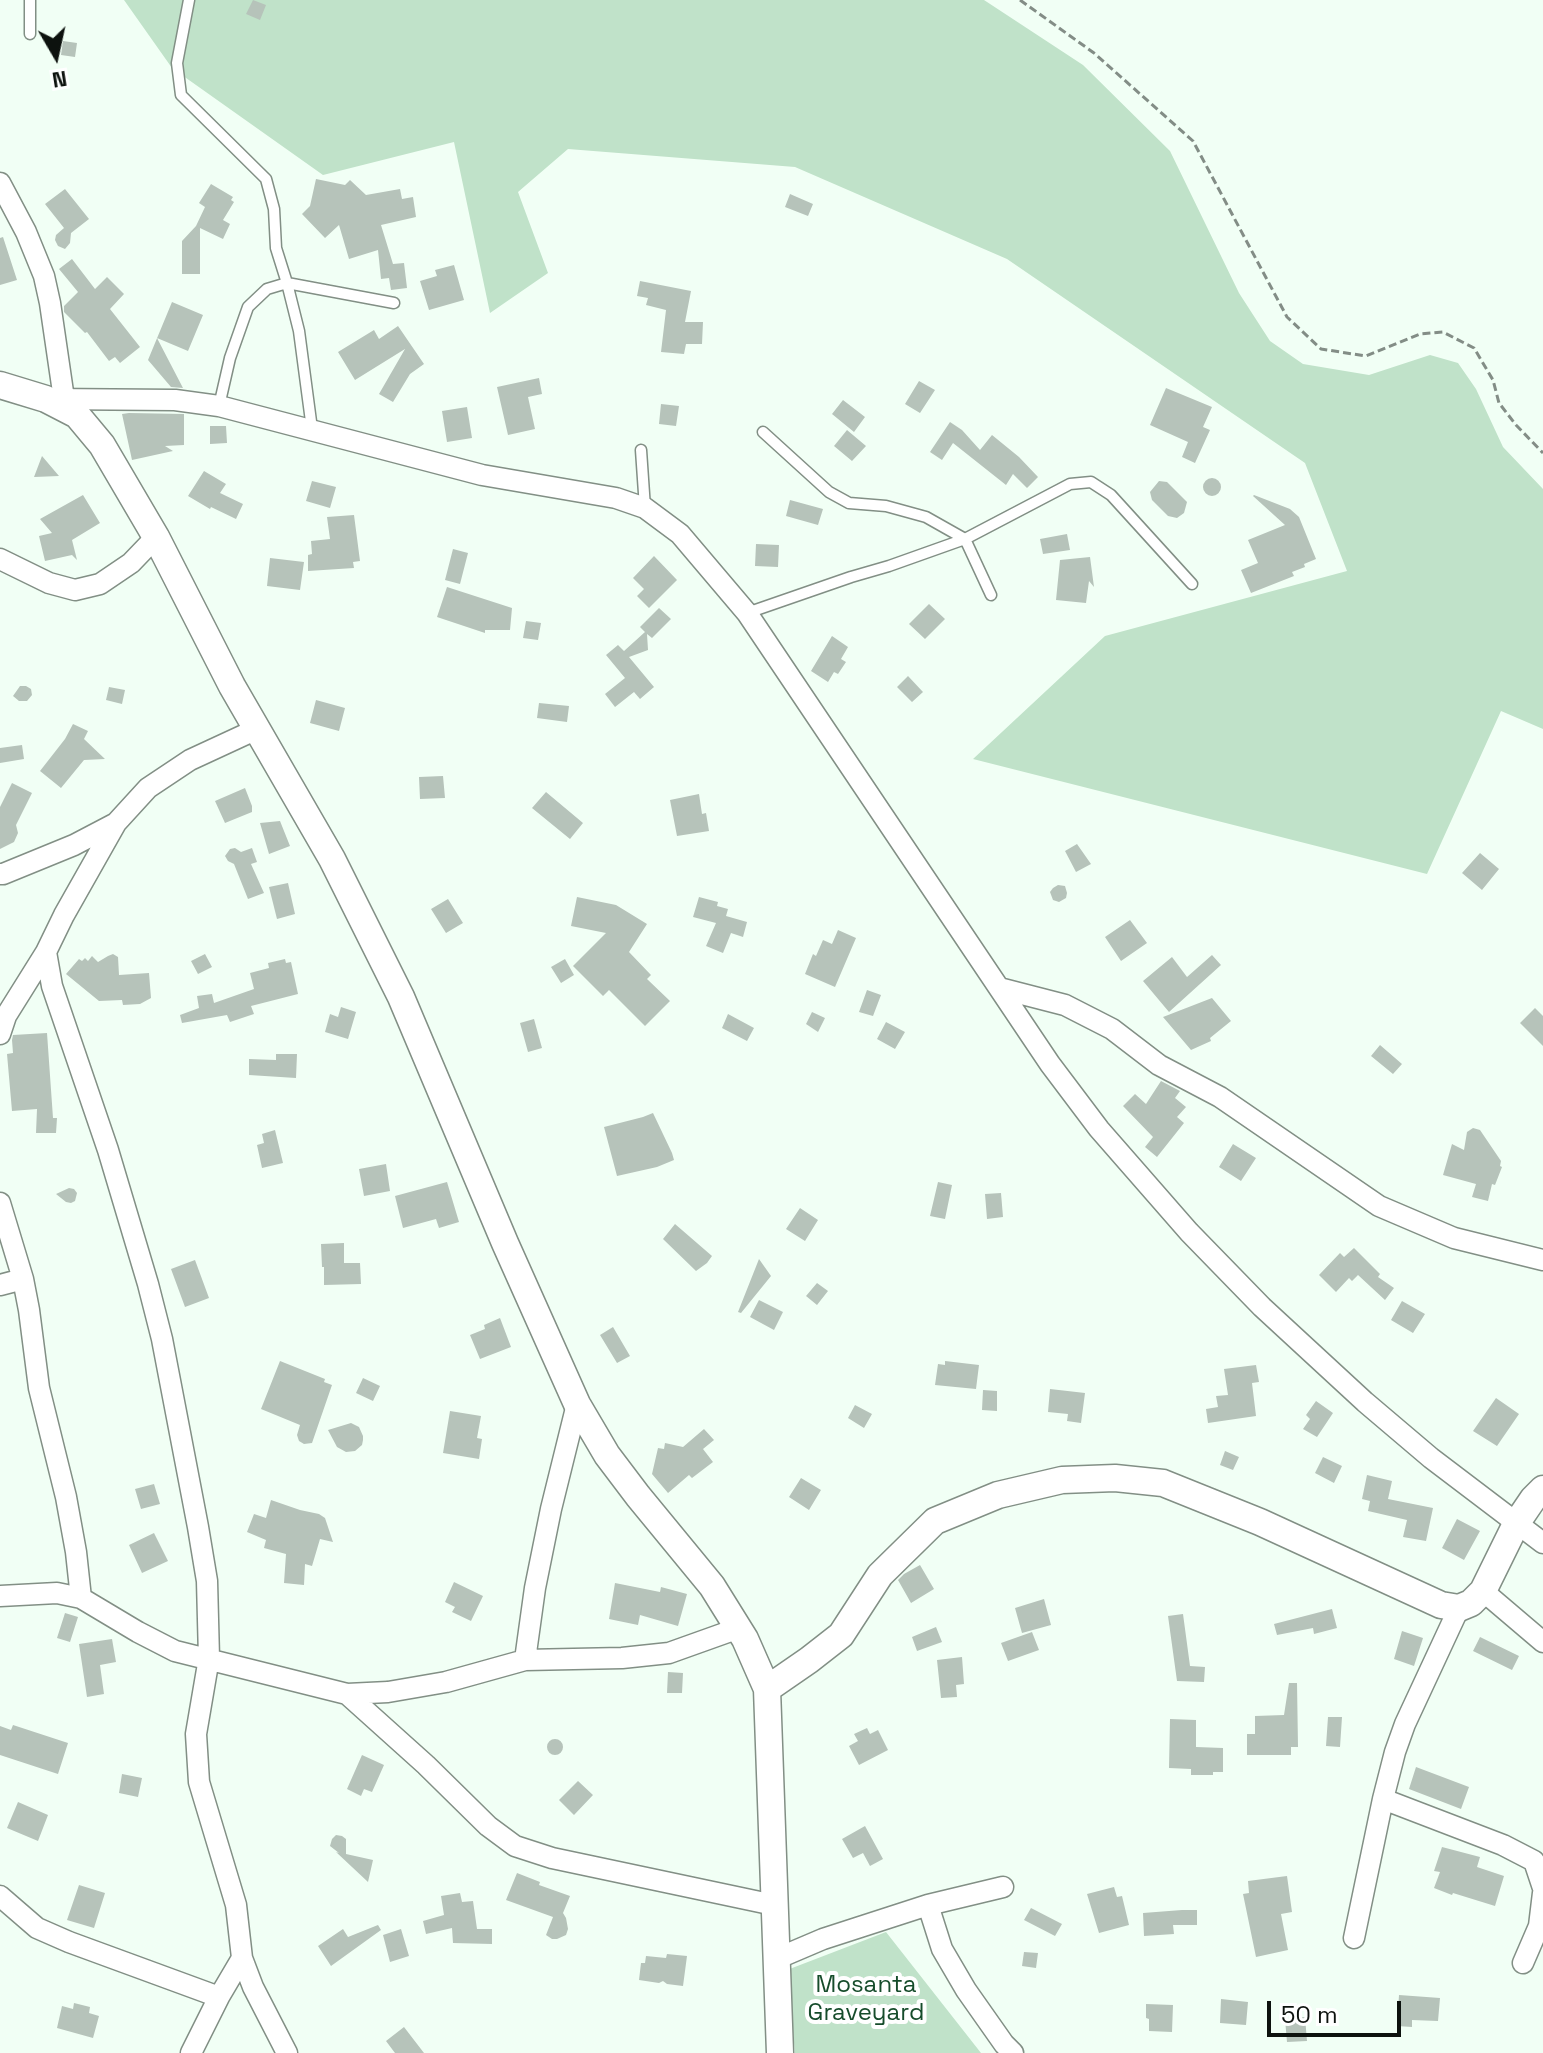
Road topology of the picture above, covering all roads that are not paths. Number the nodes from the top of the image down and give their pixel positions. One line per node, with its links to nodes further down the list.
1 (30, 0): 3 (lane)
2 (189, 0): 5 (lane)
3 (30, 34)
4 (0, 183): 8 (street)
5 (287, 283): 6 (lane); 9 (lane); 10 (lane)
6 (394, 303)
7 (0, 385): 8 (street)
8 (55, 399): 9 (street); 14 (street)
9 (219, 406): 10 (street)
10 (312, 429): 13 (street)
11 (763, 432): 15 (lane)
12 (641, 450): 13 (lane)
13 (645, 508): 19 (street)
14 (156, 537): 16 (street); 20 (street)
15 (965, 539): 17 (lane); 18 (lane); 19 (lane)
16 (0, 559)
17 (1192, 584)
18 (991, 595)
19 (747, 613): 24 (street)
20 (257, 729): 21 (street); 30 (street)
21 (116, 823): 22 (street); 23 (street)
22 (0, 874)
23 (46, 952): 25 (street); 40 (street)
24 (999, 988): 27 (street); 32 (street)
25 (0, 1034)
26 (0, 1203): 28 (street)
27 (1543, 1260)
28 (23, 1279): 29 (street); 36 (street)
29 (0, 1285)
30 (577, 1404): 38 (street); 41 (street)
31 (1543, 1489): 32 (street)
32 (1516, 1524): 33 (street); 34 (street)
33 (1543, 1543)
34 (1483, 1591): 37 (street); 39 (street)
35 (0, 1596): 36 (street)
36 (81, 1598): 40 (street)
37 (1459, 1608): 42 (street); 44 (street)
38 (739, 1628): 41 (street); 42 (street)
39 (1543, 1642)
40 (209, 1658): 43 (street); 51 (street)
41 (525, 1660): 43 (street)
42 (767, 1689): 48 (street)
43 (347, 1694): 48 (street)
44 (1383, 1799): 46 (street); 50 (street)
45 (1003, 1887): 49 (street)
46 (1543, 1891): 53 (street)
47 (0, 1896): 54 (street)
48 (774, 1905): 52 (street)
49 (928, 1905): 52 (street); 58 (street)
50 (1354, 1938)
51 (242, 1958): 54 (street); 56 (street)
52 (776, 1959): 57 (street)
53 (1523, 1963)
54 (219, 1997): 55 (street)
55 (191, 2053)
56 (287, 2053)
57 (780, 2053)
58 (1013, 2053)

